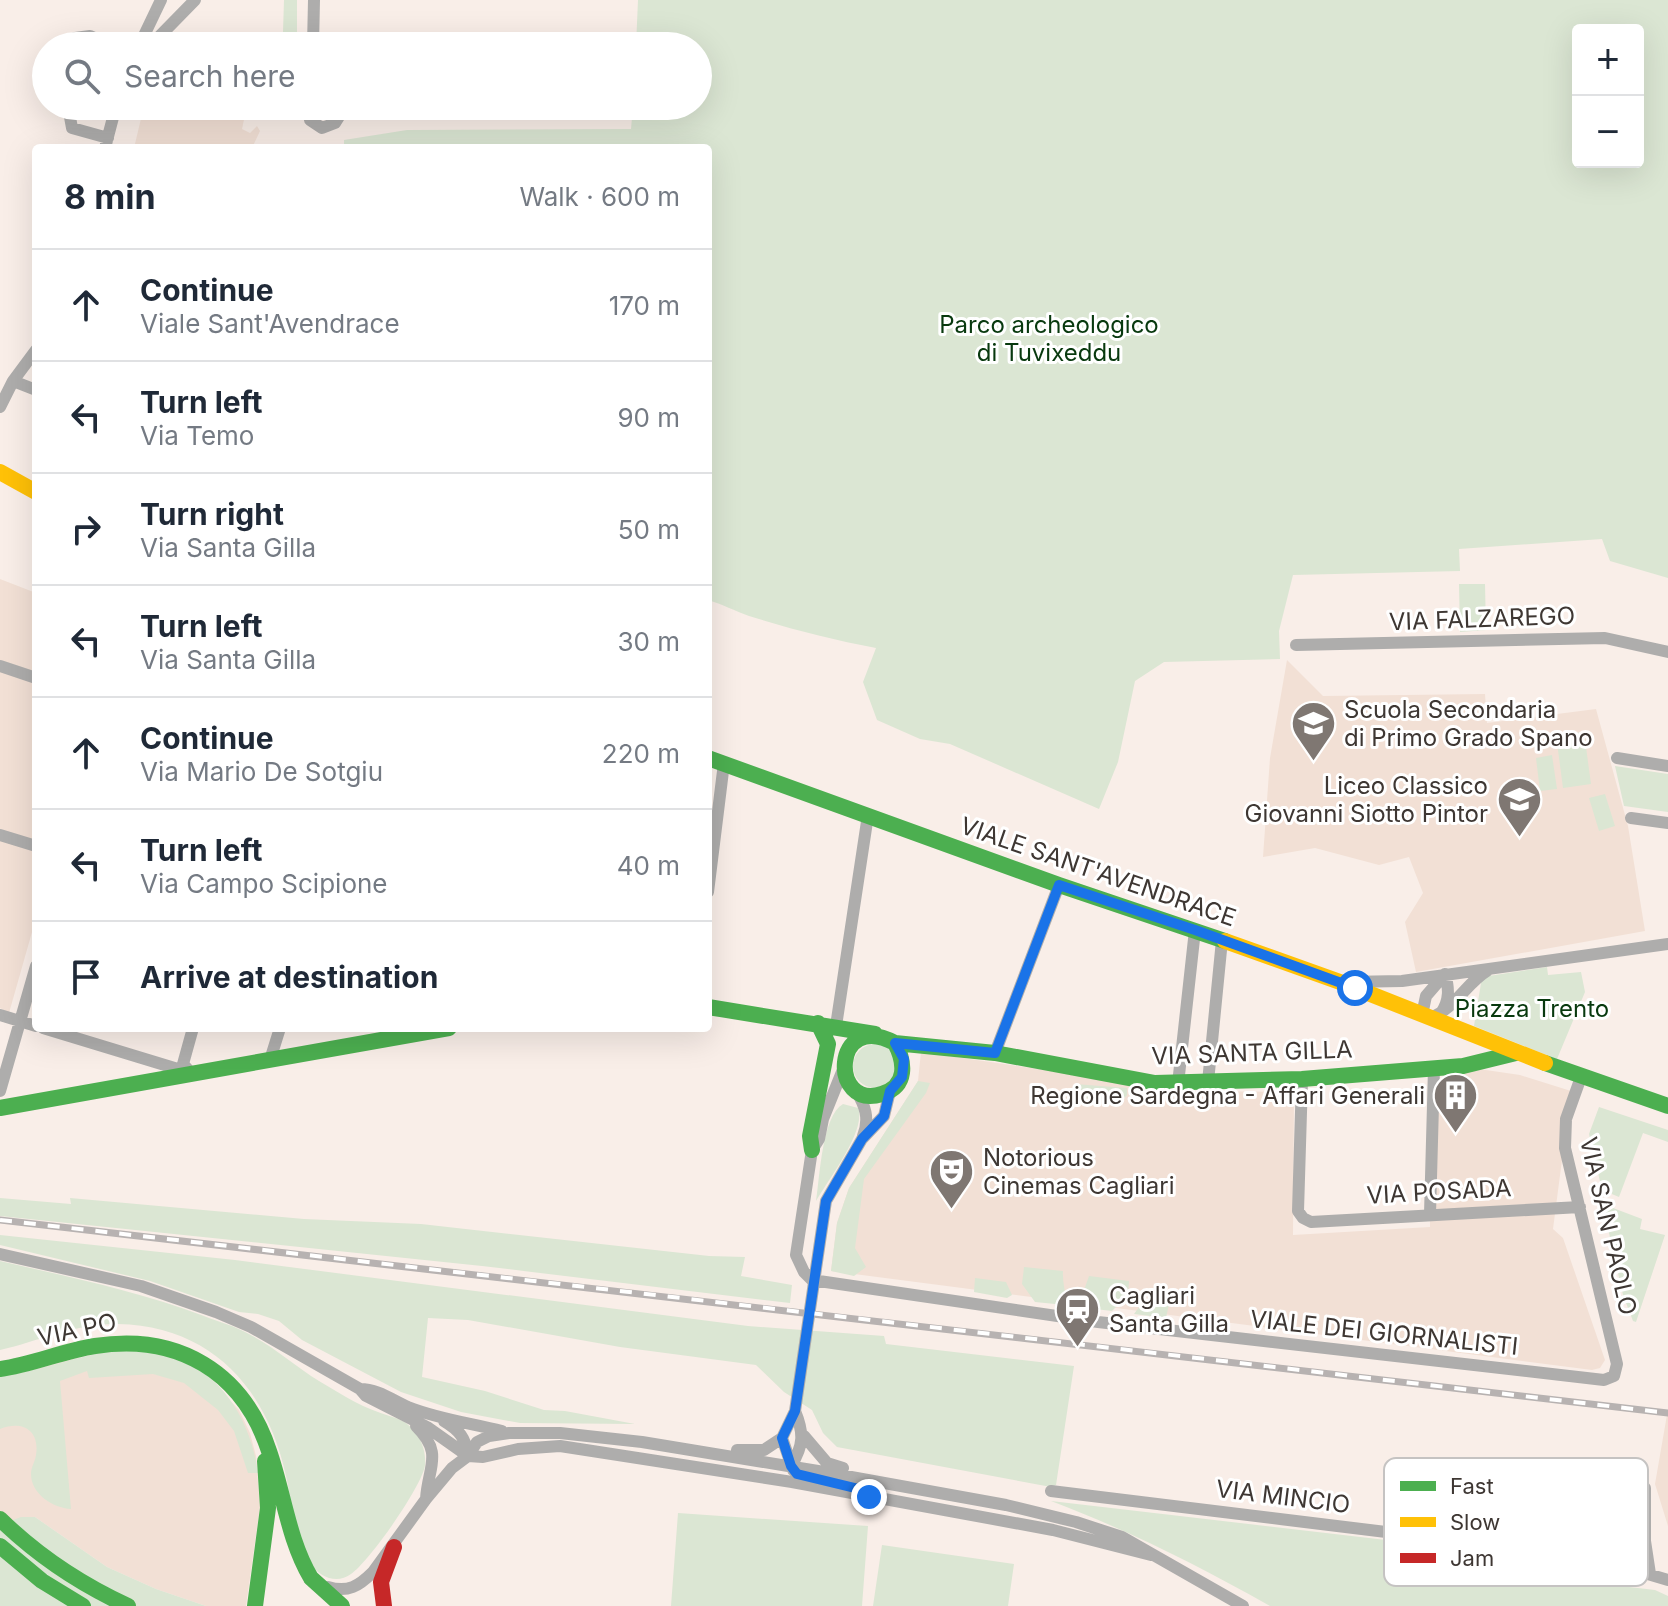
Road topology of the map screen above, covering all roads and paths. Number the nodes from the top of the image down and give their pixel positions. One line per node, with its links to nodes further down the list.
1 (161, 0): 4 (street)
2 (195, 0): 5 (street)
3 (314, 0): 6 (street)
4 (146, 32)
5 (164, 32)
6 (313, 32)
7 (71, 120): 11 (street)
8 (113, 120): 11 (street)
9 (310, 120): 10 (street)
10 (337, 120)
11 (107, 143)
12 (32, 355): 13 (street)
13 (13, 381): 14 (street); 15 (street)
14 (32, 388)
15 (0, 407)
16 (0, 472): 17 (main road)
17 (32, 490)
18 (1296, 645): 19 (street, VIA FALZAREGO)
19 (1668, 652)
20 (0, 666): 21 (street)
21 (32, 677)
22 (1617, 758): 24 (street)
23 (716, 761): 25 (main road, VIALE SANT'AVENDRACE); 28 (street)
24 (1668, 766)
25 (868, 815): 31 (main road, VIALE SANT'AVENDRACE); 45 (street)
26 (1631, 818): 27 (street)
27 (1668, 823)
28 (712, 826)
29 (0, 835): 30 (street)
30 (32, 845)
31 (1059, 885): 32 (main road, VIALE SANT'AVENDRACE); 53 (street)
32 (1195, 930): 33 (main road, VIALE SANT'AVENDRACE); 63 (street)
33 (1222, 940): 38 (main road, VIALE SANT'AVENDRACE); 62 (street)
34 (1668, 944): 35 (street)
35 (1490, 968): 36 (street); 41 (street)
36 (1445, 974): 38 (street); 41 (street); 41 (street)
37 (32, 979): 42 (street)
38 (1340, 982): 41 (main road, VIALE SANT'AVENDRACE)
39 (712, 1008): 43 (main road, VIA SANTA GILLA)
40 (0, 1015): 42 (street)
41 (1431, 1015): 46 (main road, VIALE SANT'AVENDRACE)
42 (19, 1021): 44 (street); 65 (street)
43 (818, 1023): 45 (main road, VIA SANTA GILLA); 55 (main road); 70 (main road)
44 (32, 1025)
45 (836, 1026): 51 (main road, VIA SANTA GILLA)
46 (1459, 1029): 54 (main road, VIALE SANT'AVENDRACE); 57 (main road)
47 (56, 1032): 59 (street)
48 (192, 1032): 59 (street)
49 (279, 1032): 56 (street)
50 (427, 1032): 56 (main road)
51 (877, 1035): 52 (main road, VIA SANTA GILLA); 55 (main road)
52 (895, 1043): 53 (main road, VIA SANTA GILLA); 66 (main road)
53 (995, 1053): 63 (main road, VIA SANTA GILLA)
54 (1516, 1053): 57 (main road, VIA SANTA GILLA); 60 (main road, VIALE SANT'AVENDRACE)
55 (845, 1059): 64 (main road); 70 (street, VIALE DEI GIORNALISTI)
56 (270, 1060): 59 (main road)
57 (1463, 1066): 58 (main road, VIA SANTA GILLA)
58 (1434, 1068): 61 (main road, VIA SANTA GILLA); 72 (street)
59 (191, 1073): 68 (main road)
60 (1581, 1077): 67 (main road, VIALE SANT'AVENDRACE); 71 (street, VIA SAN PAOLO)
61 (1302, 1079): 62 (main road, VIA SANTA GILLA); 72 (street, VIA POSADA)
62 (1208, 1082): 63 (main road, VIA SANTA GILLA)
63 (1178, 1084)
64 (856, 1090): 66 (main road); 69 (street)
65 (0, 1091)
66 (890, 1091): 69 (street)
67 (1668, 1106)
68 (0, 1108)
69 (862, 1139): 77 (street)
70 (812, 1150): 75 (street, VIALE DEI GIORNALISTI)
71 (1580, 1207): 72 (street, VIA POSADA); 75 (street, VIA SAN PAOLO)
72 (1430, 1214)
73 (0, 1254): 76 (street)
74 (0, 1369): 83 (main road, VIA PO)
75 (1604, 1380)
76 (360, 1389): 78 (street); 79 (street)
77 (795, 1411): 81 (street); 82 (street)
78 (404, 1414): 85 (street); 91 (street)
79 (435, 1416): 80 (street); 85 (street)
80 (509, 1433): 84 (street); 85 (street)
81 (804, 1436): 86 (street); 88 (street)
82 (782, 1438): 84 (street); 86 (street)
83 (264, 1441): 99 (main road, VIA PO); 103 (main road, VIA PO)
84 (642, 1442): 86 (street)
85 (468, 1456): 87 (street); 91 (street)
86 (791, 1466): 87 (street); 88 (street); 90 (street)
87 (717, 1472): 90 (street)
88 (862, 1479): 96 (street)
89 (1051, 1491): 93 (street, VIA MINCIO)
90 (869, 1497): 96 (street)
91 (426, 1499): 95 (street)
92 (0, 1519): 102 (main road)
93 (1384, 1532)
94 (0, 1546): 101 (main road)
95 (394, 1547): 99 (street); 105 (main road)
96 (1151, 1555): 106 (street)
97 (1648, 1561): 98 (street)
98 (1650, 1574): 100 (street)
99 (311, 1578): 104 (main road)
100 (1668, 1580)
101 (83, 1606)
102 (128, 1606)
103 (255, 1606)
104 (342, 1606)
105 (384, 1606)
106 (1243, 1606)

